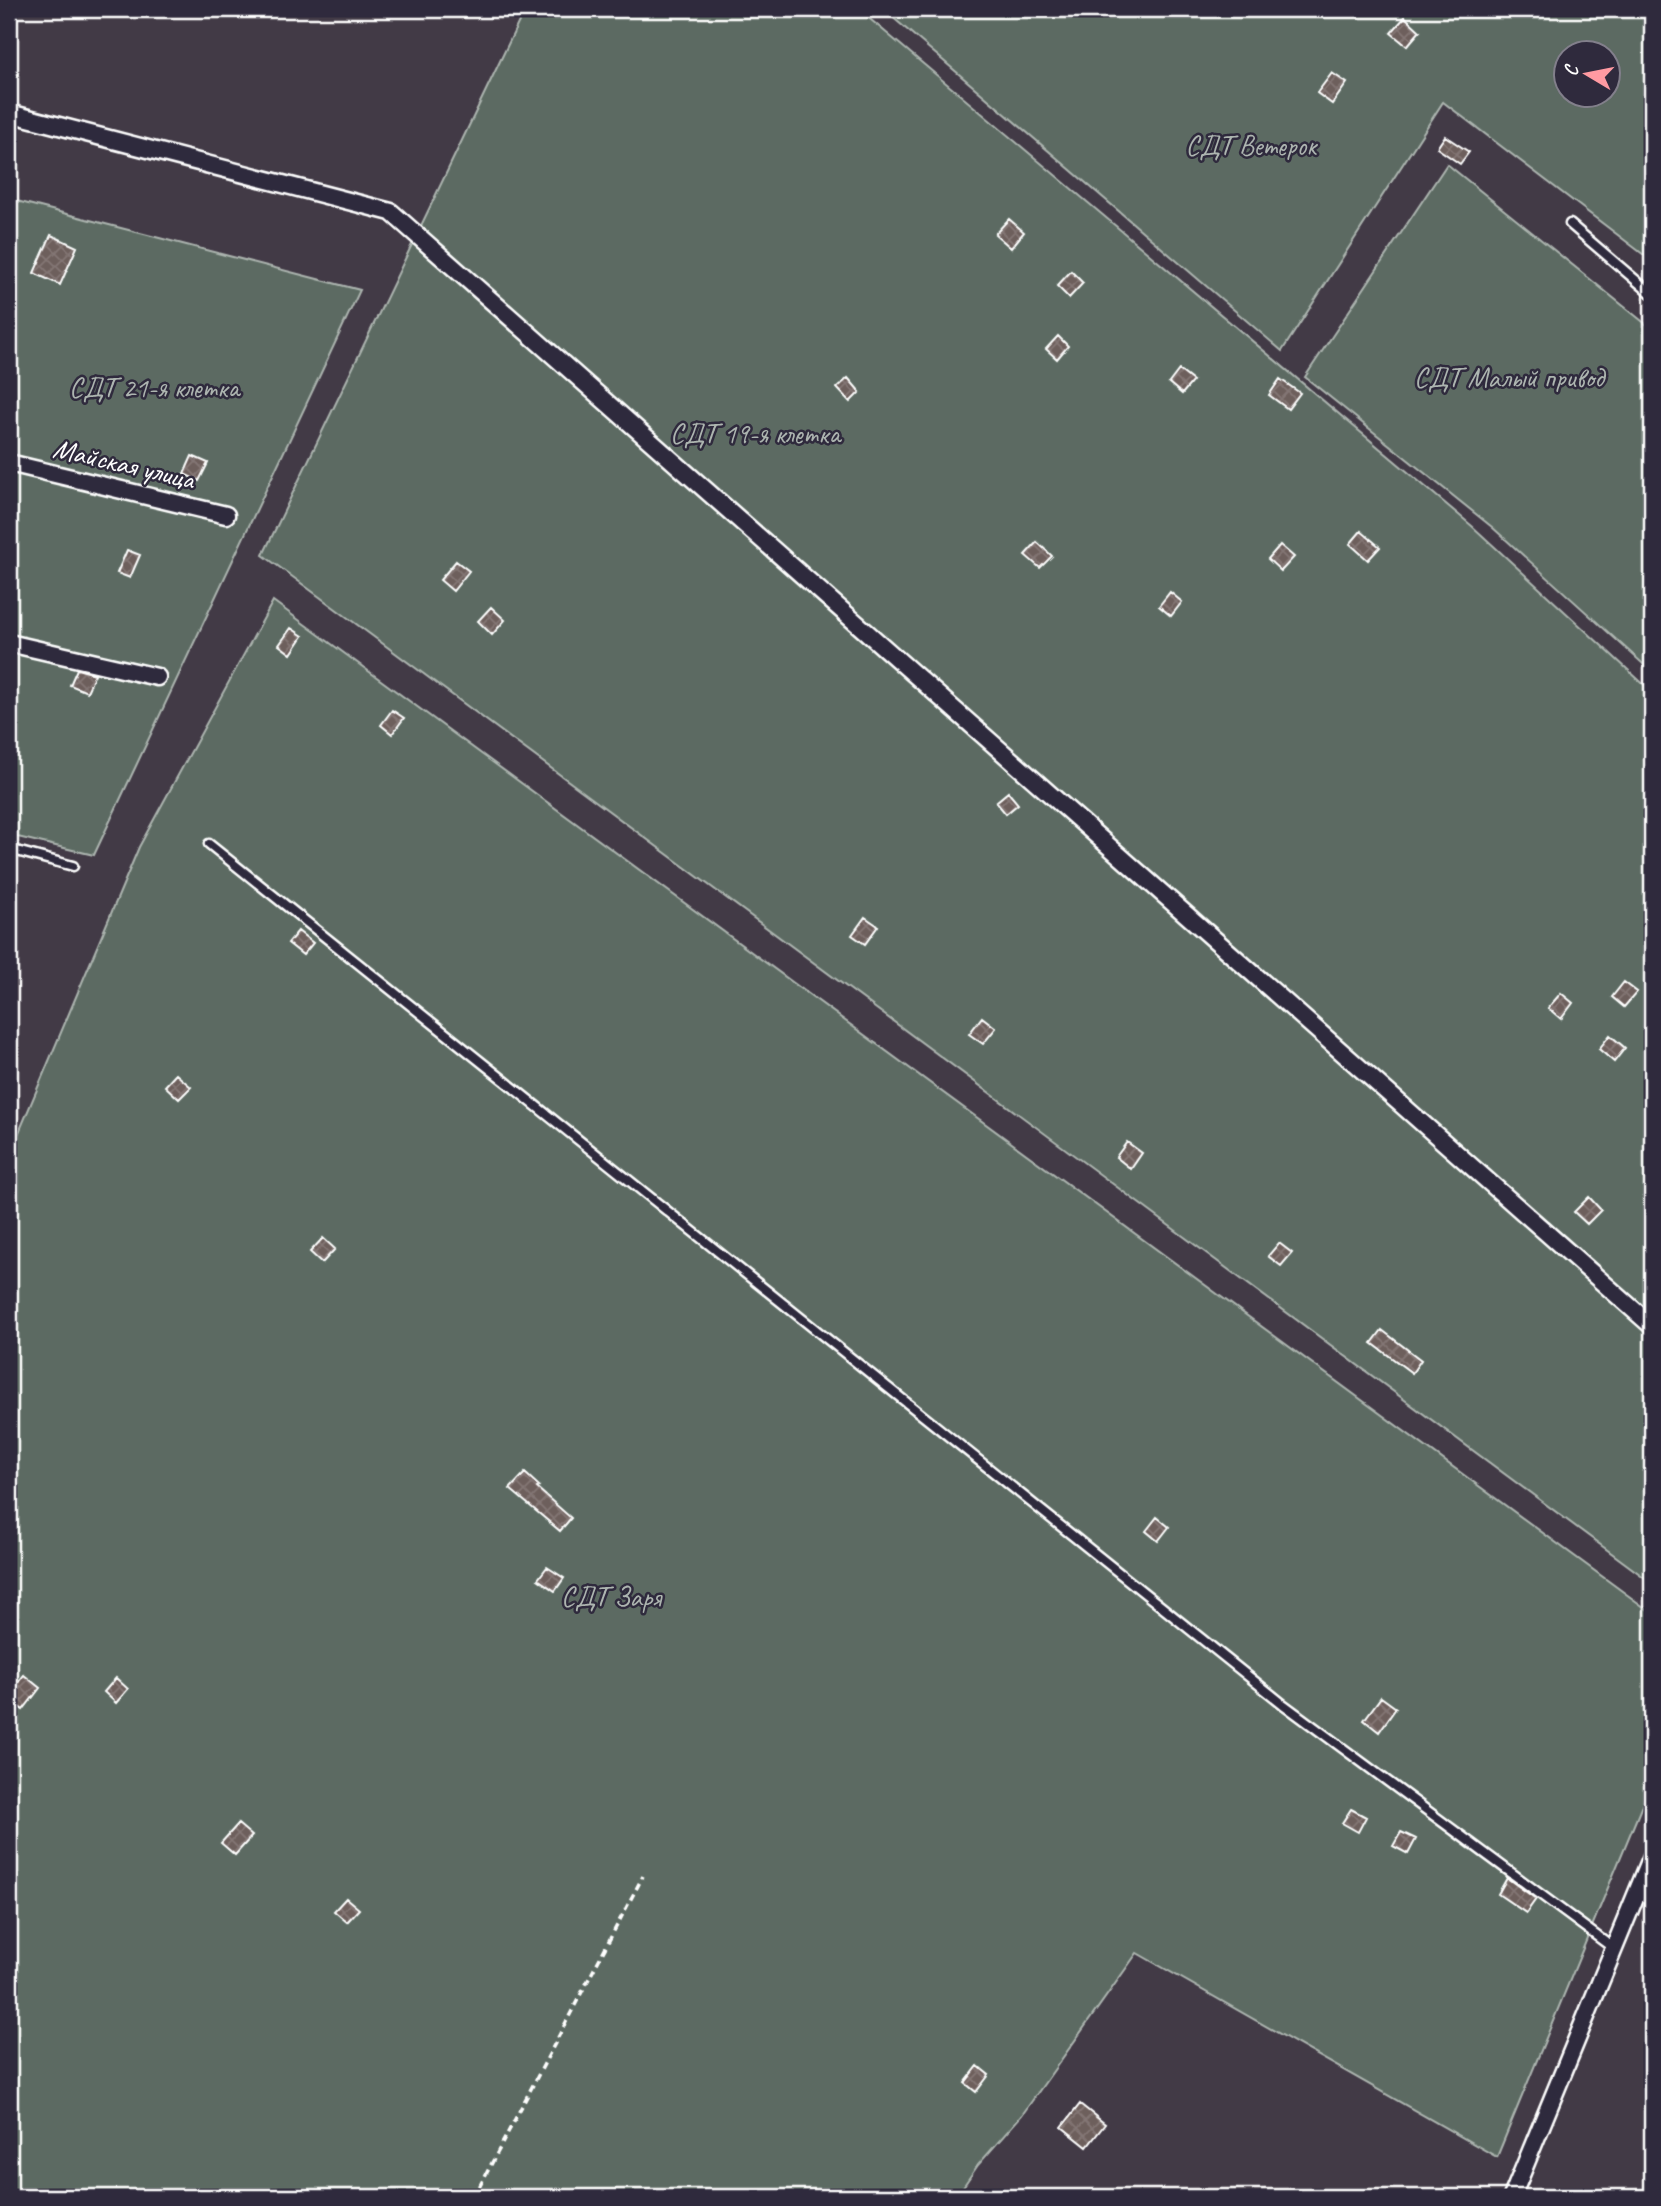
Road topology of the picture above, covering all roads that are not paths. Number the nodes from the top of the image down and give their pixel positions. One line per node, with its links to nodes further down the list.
1 (9, 113): 11 (street)
2 (1570, 224): 3 (lane)
3 (1652, 294)
4 (9, 463): 5 (street, Майская улица)
5 (226, 515)
6 (9, 643): 7 (street)
7 (157, 677)
8 (209, 844): 13 (lane)
9 (9, 849): 10 (lane)
10 (73, 866)
11 (1652, 1326)
12 (1652, 1856): 13 (street)
13 (1613, 1948): 14 (street)
14 (1511, 2197)

